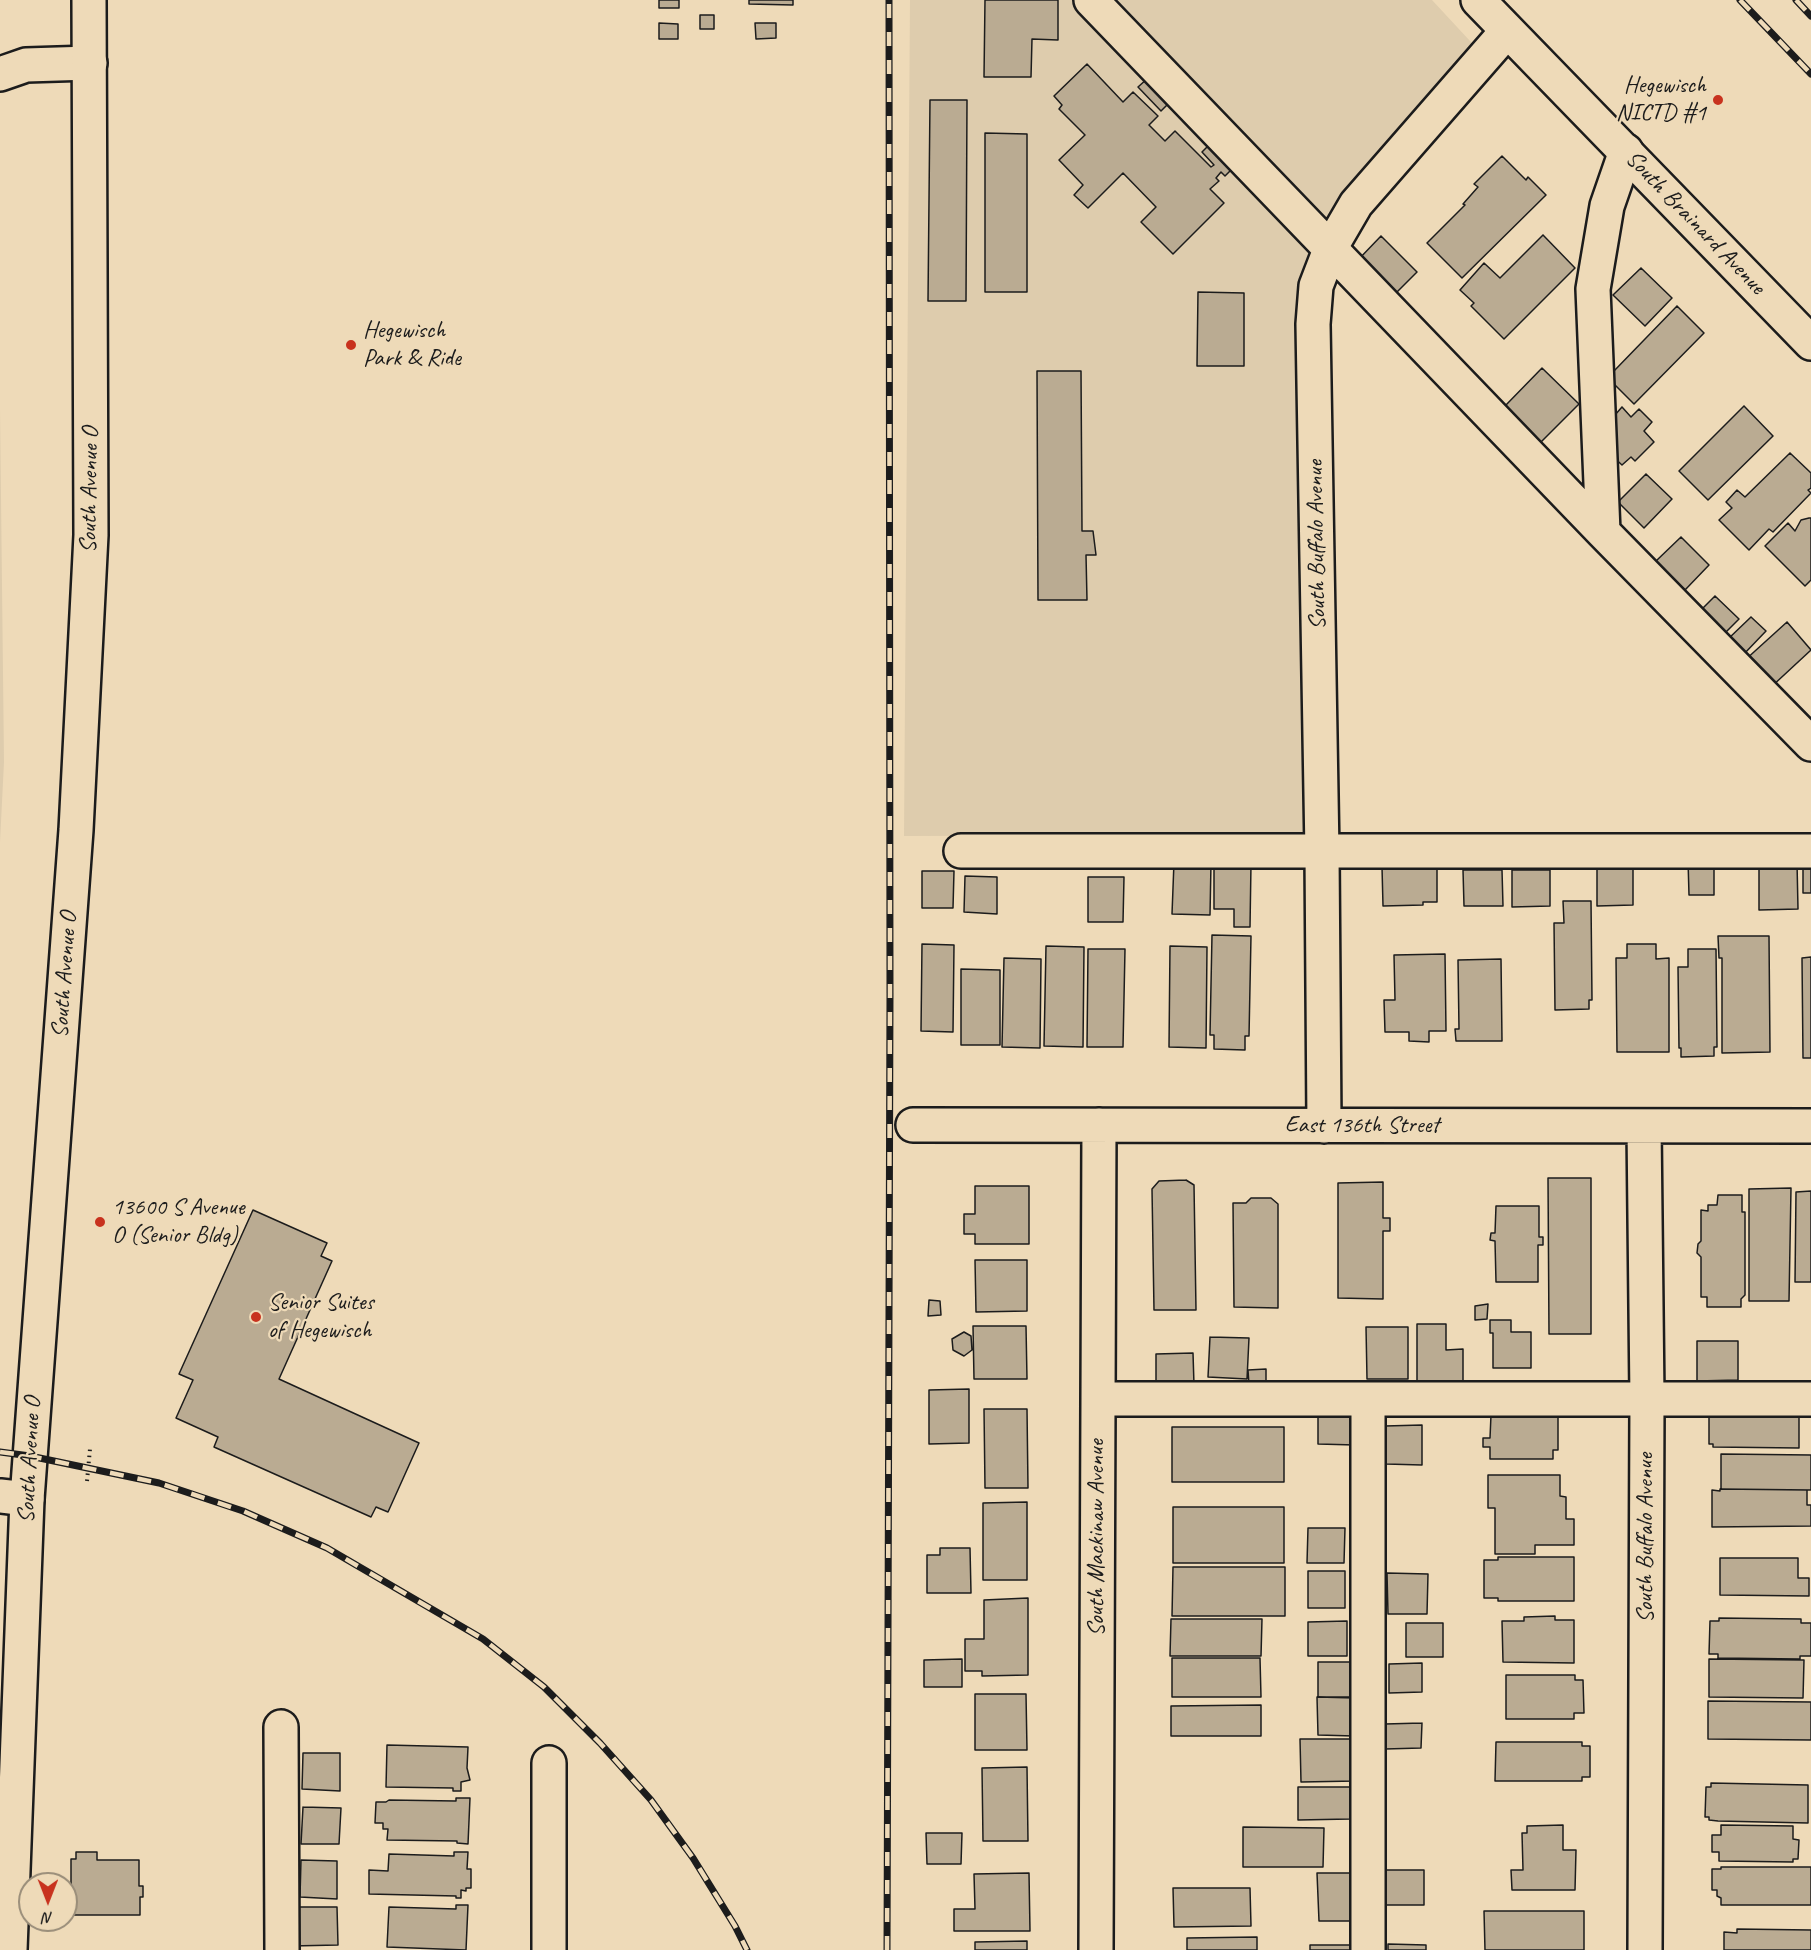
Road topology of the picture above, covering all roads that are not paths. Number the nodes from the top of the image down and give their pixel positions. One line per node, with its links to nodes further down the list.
1 (89, 0): 5 (street, South Avenue O)
2 (1091, 0): 8 (street)
3 (1478, 0): 4 (street, South Brainard Avenue)
4 (1507, 31): 7 (street, South Brainard Avenue); 8 (street, South Buffalo Avenue)
5 (90, 63): 6 (street); 24 (street, South Avenue O)
6 (0, 74)
7 (1626, 151): 9 (street, South Brainard Avenue); 10 (street)
8 (1331, 247): 10 (street); 14 (street, South Buffalo Avenue)
9 (1811, 343)
10 (1603, 532): 11 (street)
11 (1811, 744)
12 (961, 851): 14 (street)
13 (1811, 851): 14 (street)
14 (1322, 853): 17 (street, South Buffalo Avenue)
15 (914, 1125): 16 (street, East 136th Street)
16 (1098, 1125): 17 (street, East 136th Street); 20 (street, South Mackinaw Avenue)
17 (1324, 1126): 18 (street, East 136th Street)
18 (1644, 1126): 19 (street, East 136th Street); 22 (street, South Buffalo Avenue)
19 (1811, 1126)
20 (1098, 1399): 21 (street); 30 (street, South Mackinaw Avenue)
21 (1368, 1399): 22 (street); 31 (street)
22 (1647, 1399): 23 (street); 32 (street, South Buffalo Avenue)
23 (1811, 1399)
24 (13, 1498): 27 (street, South Avenue O)
25 (281, 1727): 28 (street)
26 (549, 1764): 29 (street)
27 (10, 1950)
28 (282, 1950)
29 (549, 1950)
30 (1096, 1950)
31 (1368, 1950)
32 (1645, 1950)

